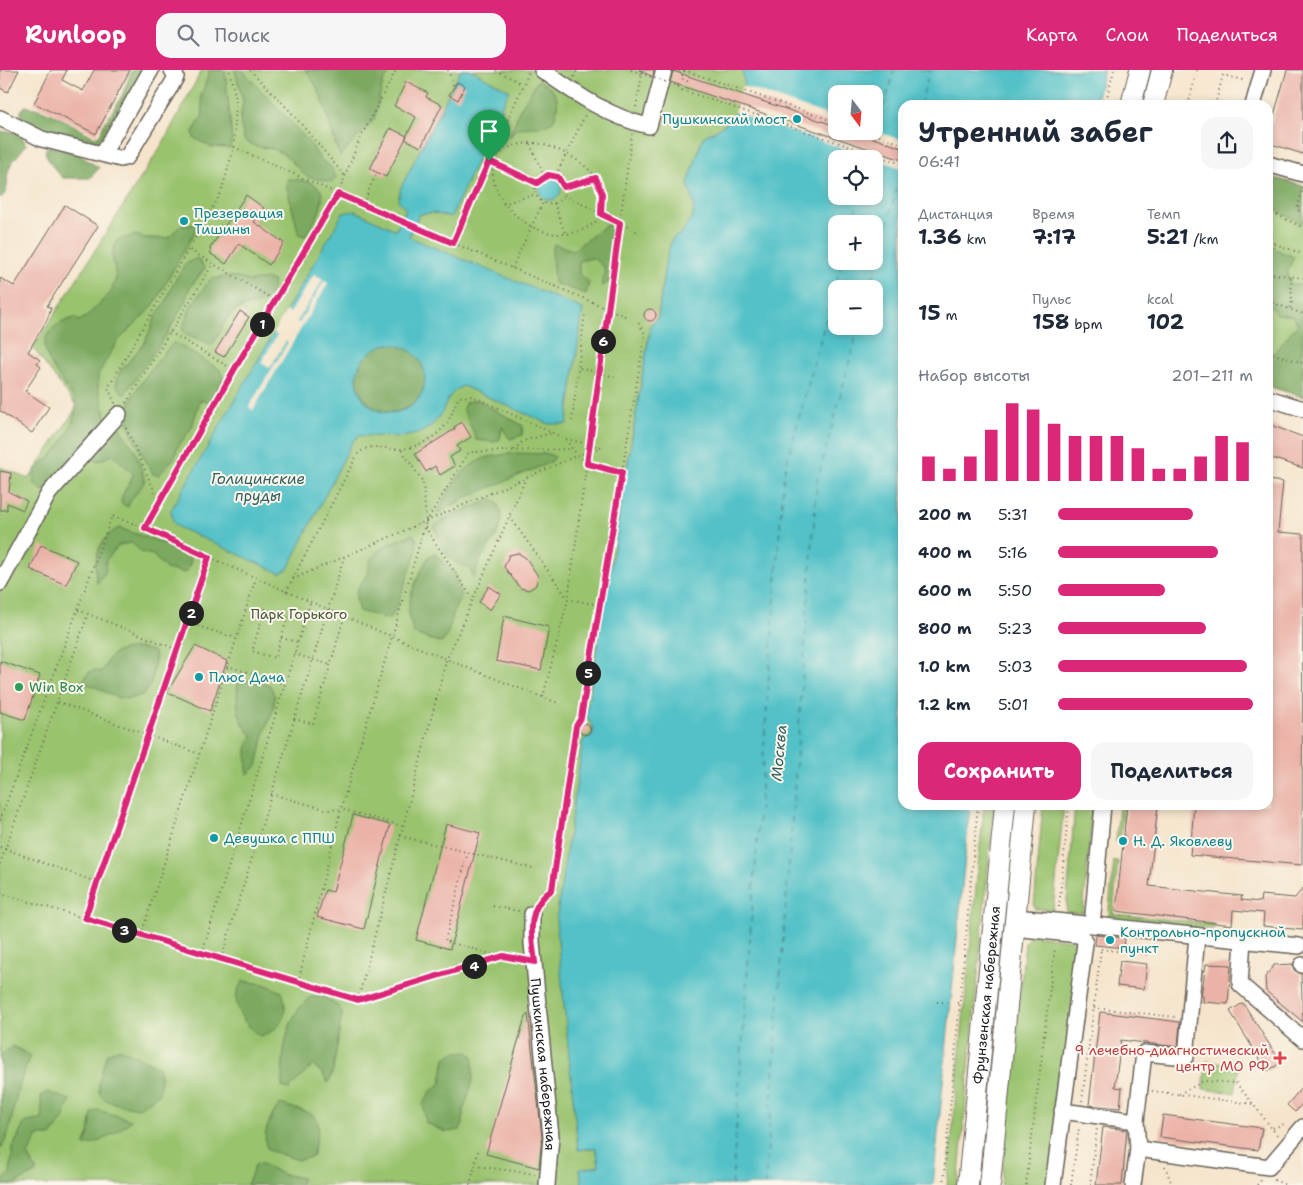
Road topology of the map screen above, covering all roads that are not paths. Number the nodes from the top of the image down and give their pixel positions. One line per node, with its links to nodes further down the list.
1 (151, 70): 12 (street)
2 (172, 70): 12 (street)
3 (664, 70): 6 (street)
4 (1140, 70): 8 (main road)
5 (1162, 70): 9 (main road)
6 (545, 71)
7 (1261, 77): 10 (street)
8 (1132, 100)
9 (1154, 100)
10 (1254, 100)
11 (0, 118): 12 (street)
12 (103, 154)
13 (1273, 165): 14 (street)
14 (1303, 174)
15 (1273, 400): 16 (street)
16 (1303, 409)
17 (120, 414): 18 (street)
18 (0, 584)
19 (1005, 810): 35 (main road, Фрунзенская набережная)
20 (1026, 810): 23 (main road, Фрунзенская набережная)
21 (1103, 810): 24 (street)
22 (532, 914): 34 (street, Пушкинская набережная)
23 (1015, 922): 25 (street); 36 (main road, Фрунзенская набережная)
24 (1092, 925): 25 (street); 26 (street)
25 (1057, 927): 30 (street)
26 (1197, 936): 27 (street); 31 (street)
27 (1243, 940): 28 (street); 29 (street)
28 (1299, 946)
29 (1303, 1039)
30 (1062, 1111): 31 (street); 37 (street)
31 (1136, 1121): 33 (street)
32 (1303, 1127): 33 (street)
33 (1138, 1149): 38 (street)
34 (547, 1181)
35 (968, 1185)
36 (990, 1185)
37 (1052, 1185)
38 (1133, 1185)

